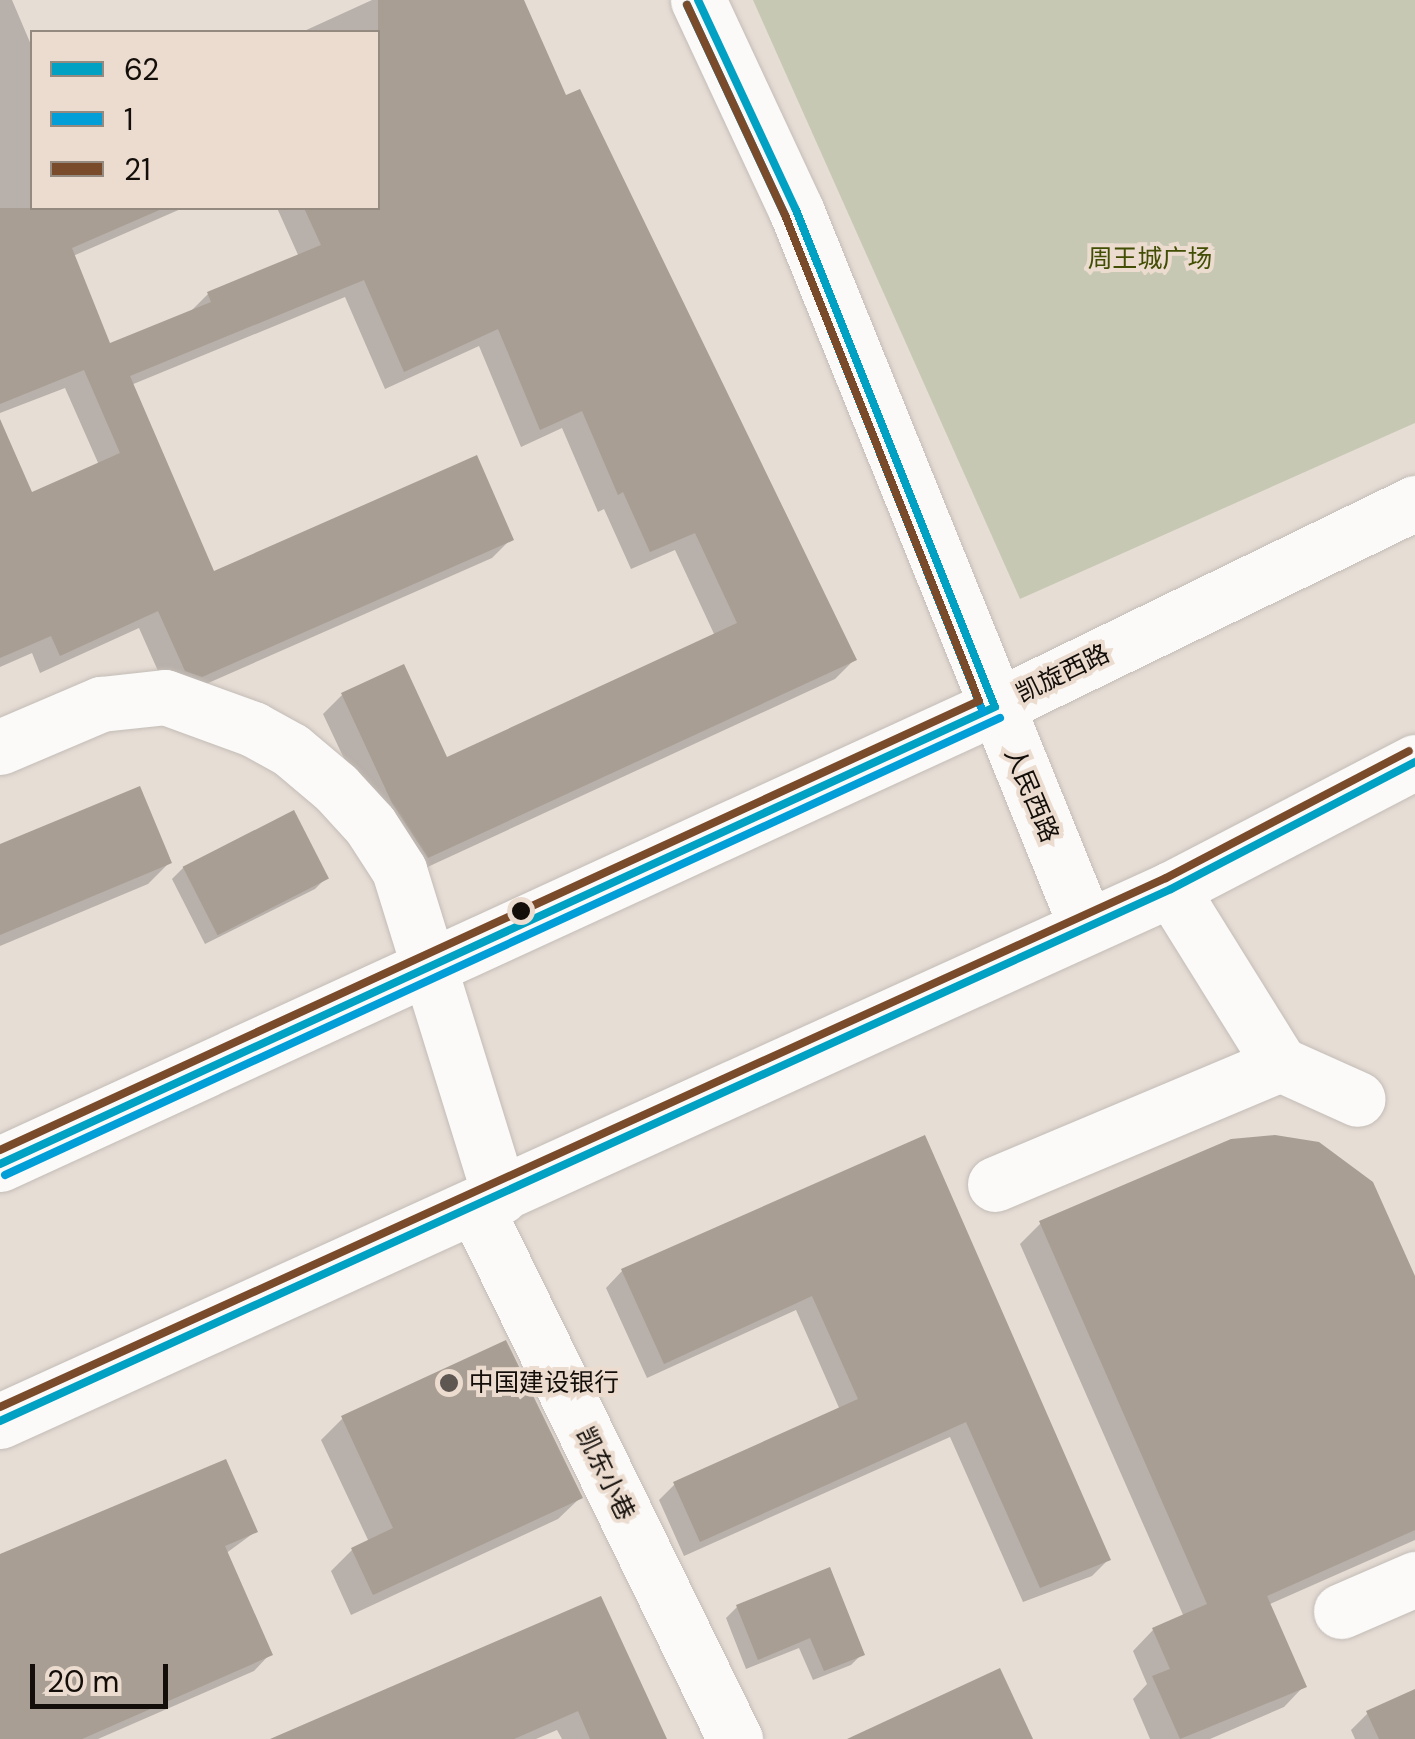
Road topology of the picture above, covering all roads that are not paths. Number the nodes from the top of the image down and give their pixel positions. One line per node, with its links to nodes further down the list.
1 (698, 0): 3 (main road, 人民西路)
2 (1415, 504): 3 (main road, 凯旋西路)
3 (995, 707): 7 (main road, 人民西路); 8 (main road, 凯旋西路)
4 (0, 748): 8 (main road, 凯东小巷)
5 (1415, 762): 6 (main road)
6 (1171, 888): 7 (main road); 9 (main road)
7 (1086, 926): 13 (main road)
8 (429, 966): 11 (main road, 凯旋西路); 13 (main road, 凯东小巷)
9 (1280, 1064): 10 (main road); 12 (main road)
10 (1358, 1100)
11 (0, 1164)
12 (996, 1184)
13 (488, 1202): 14 (main road); 17 (main road, 凯东小巷)
14 (0, 1421)
15 (1415, 1578): 16 (main road)
16 (1341, 1611)
17 (735, 1739)

